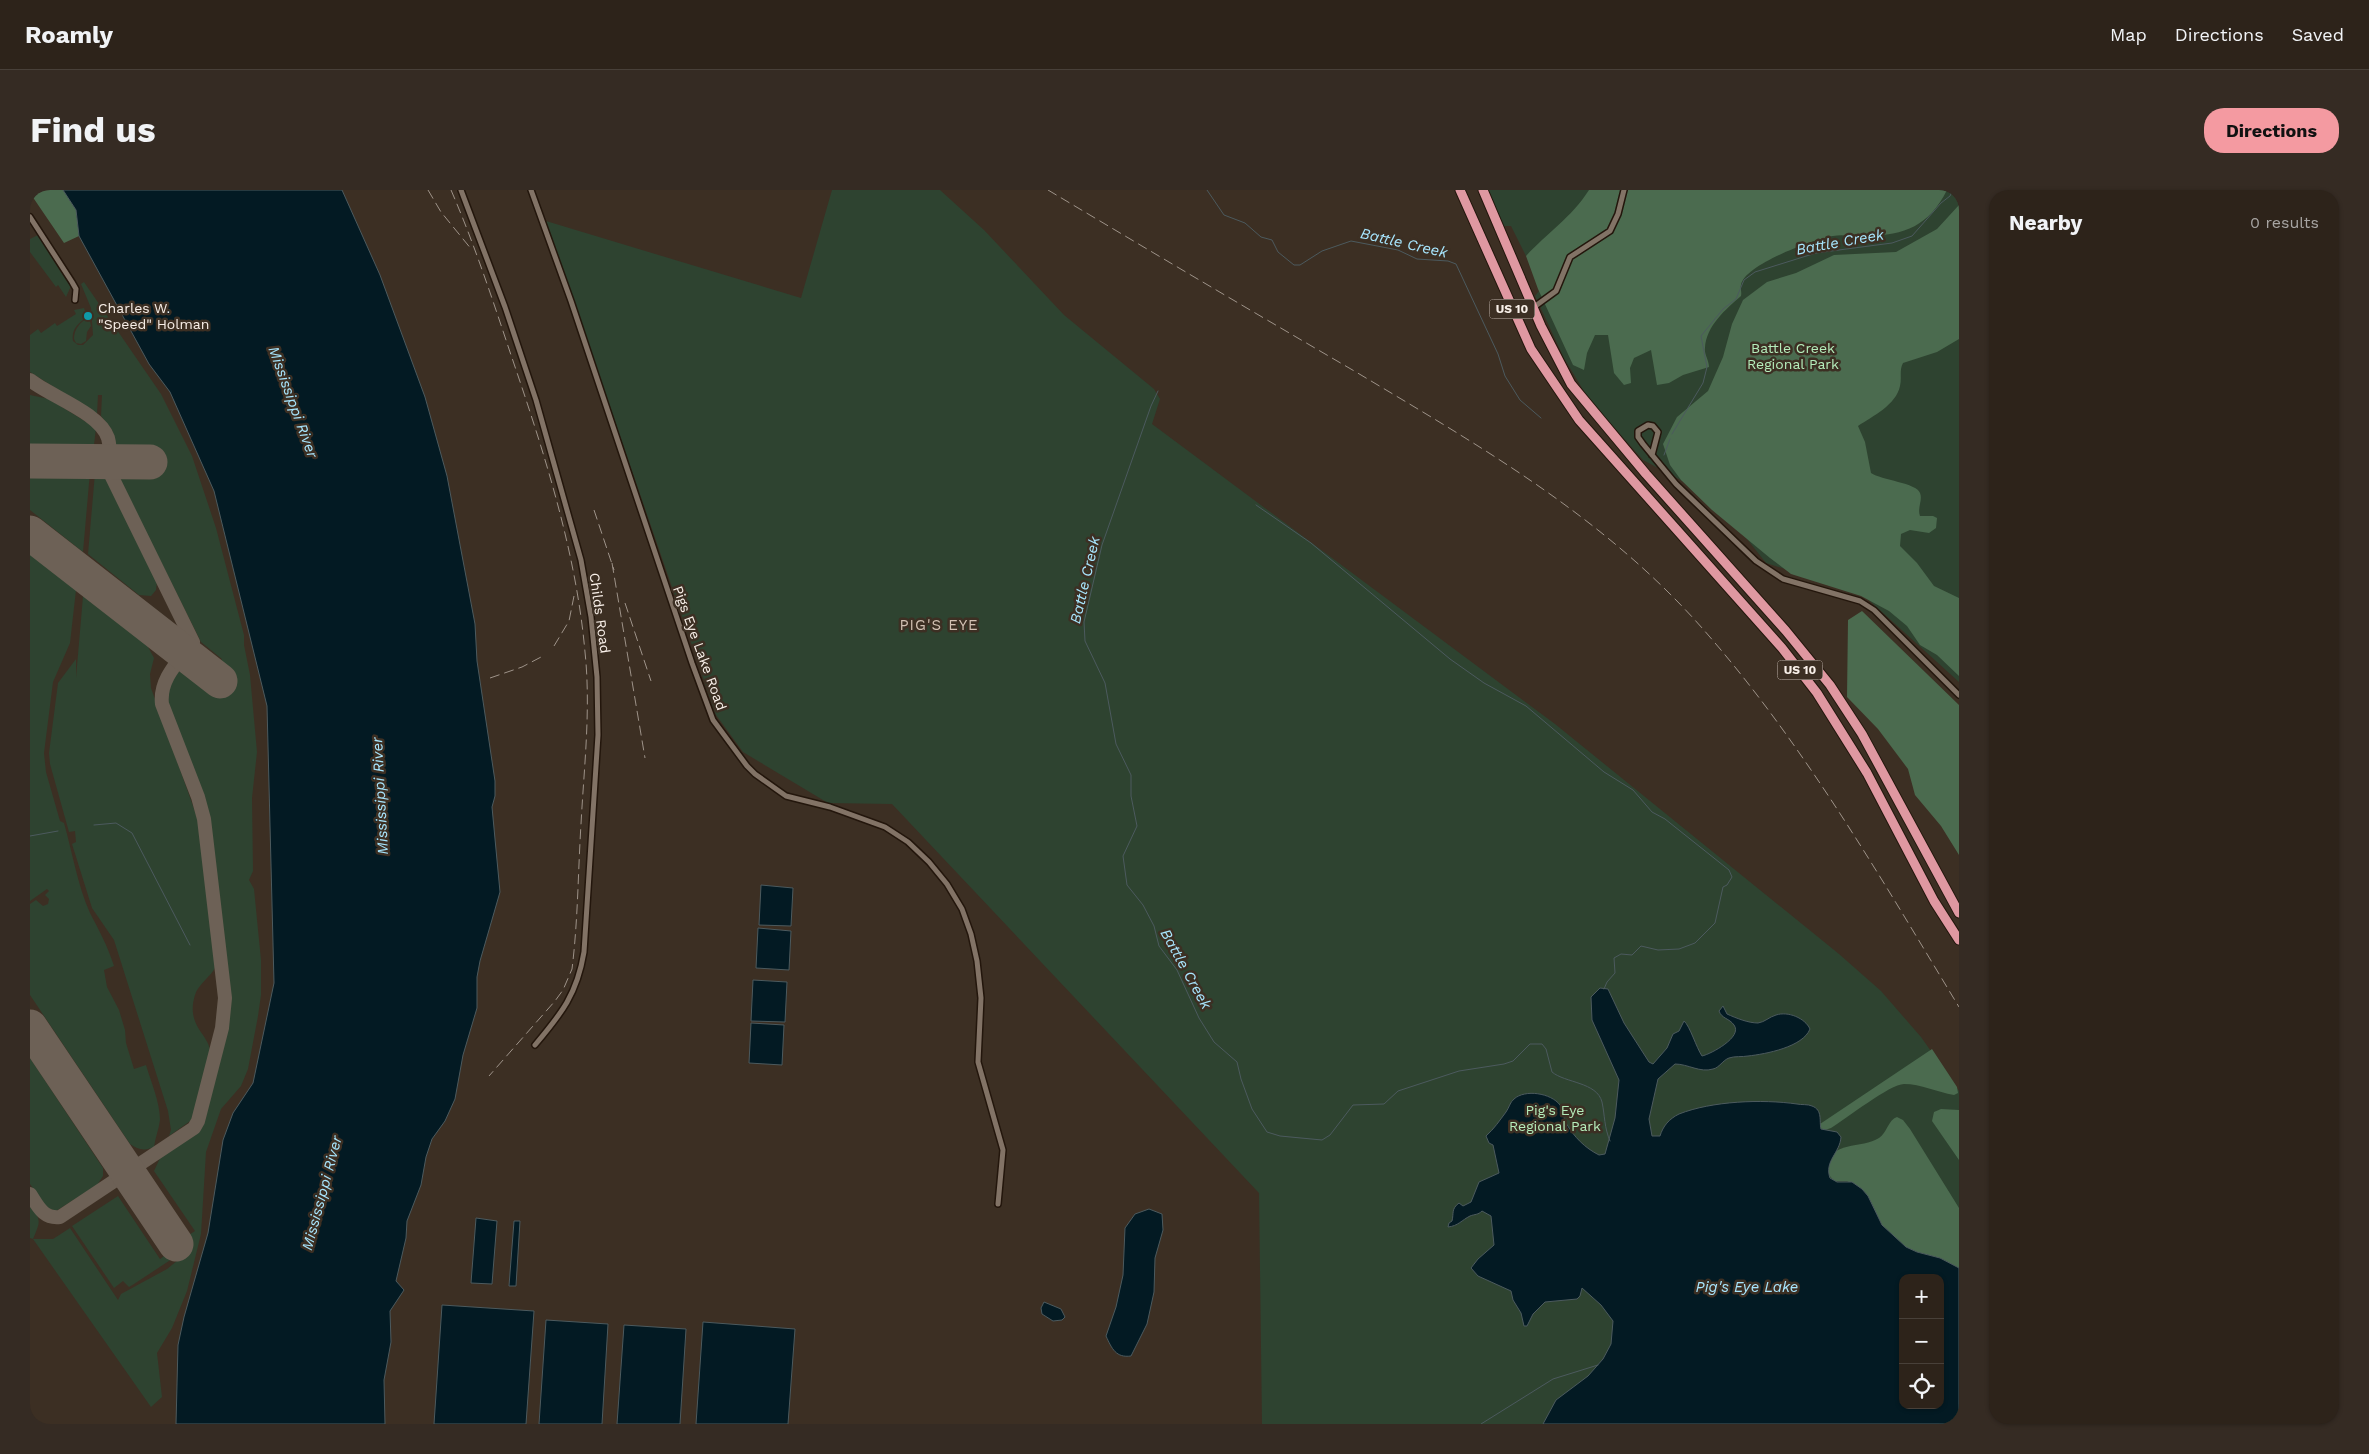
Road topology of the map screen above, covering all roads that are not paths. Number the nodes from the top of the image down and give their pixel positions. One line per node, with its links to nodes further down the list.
1 (461, 190): 13 (street, Childs Road)
2 (531, 190): 14 (street, Pigs Eye Lake Road)
3 (1460, 190): 12 (highway, US 10)
4 (1483, 190): 8 (highway, US 10)
5 (1624, 190): 8 (street)
6 (30, 217): 7 (street)
7 (76, 300)
8 (1534, 307): 11 (highway, US 10)
9 (1652, 455): 9 (street); 10 (street)
10 (1959, 695)
11 (1959, 913)
12 (1959, 940)
13 (535, 1045)
14 (998, 1204)

